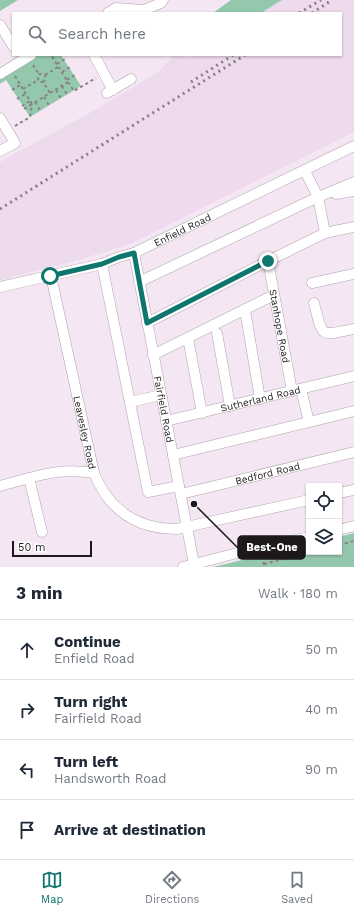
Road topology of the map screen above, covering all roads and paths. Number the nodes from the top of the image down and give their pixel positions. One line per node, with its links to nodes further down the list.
1 (130, 0): 3 (street)
2 (163, 0): 4 (street)
3 (135, 9): 4 (street); 5 (street)
4 (153, 10)
5 (110, 12)
6 (0, 25): 7 (street)
7 (12, 44)
8 (52, 56): 12 (path)
9 (95, 56): 17 (street)
10 (20, 58): 14 (street)
11 (65, 59): 12 (path)
12 (58, 65): 15 (path); 18 (path)
13 (70, 67): 15 (path)
14 (10, 68): 16 (street); 24 (path)
15 (62, 72): 22 (path)
16 (0, 74)
17 (104, 74): 20 (street); 22 (path)
18 (45, 75): 21 (path); 23 (path)
19 (75, 75): 22 (path)
20 (131, 79)
21 (38, 80): 23 (path); 26 (path)
22 (68, 81): 25 (path)
23 (44, 82): 29 (path)
24 (20, 85): 26 (path); 27 (path)
25 (62, 86): 28 (path); 31 (path)
26 (22, 89): 30 (path)
27 (12, 90)
28 (56, 90): 29 (path); 34 (path)
29 (50, 93): 32 (path)
30 (25, 94): 33 (path); 36 (path)
31 (68, 96)
32 (44, 97): 35 (path); 37 (path)
33 (17, 99)
34 (62, 100)
35 (35, 102): 36 (path); 39 (path)
36 (31, 103): 38 (path); 41 (path)
37 (50, 107)
38 (23, 108)
39 (41, 112)
40 (0, 118): 41 (street)
41 (8, 131): 43 (street)
42 (354, 146): 44 (street, Enfield Road)
43 (0, 151)
44 (304, 171): 47 (street); 50 (street, Enfield Road)
45 (354, 182): 47 (street)
46 (354, 191): 47 (street)
47 (321, 196): 49 (street); 55 (street)
48 (354, 227): 49 (street)
49 (326, 233): 51 (street)
50 (134, 253): 52 (street, Enfield Road); 55 (street, Fairfield Road)
51 (268, 261): 58 (street, Stanhope Road); 61 (street)
52 (102, 264): 54 (street, Enfield Road); 70 (street)
53 (354, 274): 56 (street)
54 (50, 276): 57 (street, Enfield Road); 78 (street, Leavesley Road)
55 (139, 282): 61 (street, Fairfield Road)
56 (312, 283)
57 (0, 287)
58 (274, 295): 60 (street); 67 (street, Stanhope Road)
59 (314, 304): 62 (street)
60 (246, 310): 64 (street); 69 (street)
61 (147, 323): 65 (street, Fairfield Road)
62 (354, 329)
63 (217, 332): 71 (street)
64 (188, 338): 65 (street); 73 (street)
65 (153, 355): 68 (street, Fairfield Road)
66 (354, 376): 67 (street, Sutherland Road)
67 (296, 390): 69 (street, Sutherland Road); 75 (street, Stanhope Road)
68 (161, 395): 70 (street); 74 (street, Fairfield Road)
69 (260, 399): 71 (street, Sutherland Road)
70 (130, 402): 81 (street, Bedford Road)
71 (230, 406): 73 (street, Sutherland Road)
72 (354, 411): 75 (street)
73 (202, 413): 74 (street, Sutherland Road)
74 (166, 421): 77 (street, Fairfield Road)
75 (308, 422): 77 (street)
76 (354, 452): 81 (street, Bedford Road)
77 (173, 455): 81 (street, Fairfield Road)
78 (94, 474): 79 (street); 86 (street, Leavesley Road)
79 (29, 478): 80 (street); 88 (street)
80 (0, 486)
81 (180, 490): 86 (street, Fairfield Road)
82 (354, 490): 83 (street)
83 (342, 492)
84 (306, 501): 86 (street, Leavesley Road)
85 (354, 526): 87 (street)
86 (188, 528): 93 (street, Fairfield Road)
87 (342, 529)
88 (42, 532)
89 (306, 538): 93 (street)
90 (354, 541): 91 (path)
91 (342, 544)
92 (306, 554): 94 (path)
93 (194, 564): 95 (street)
94 (264, 564)
95 (183, 567)

